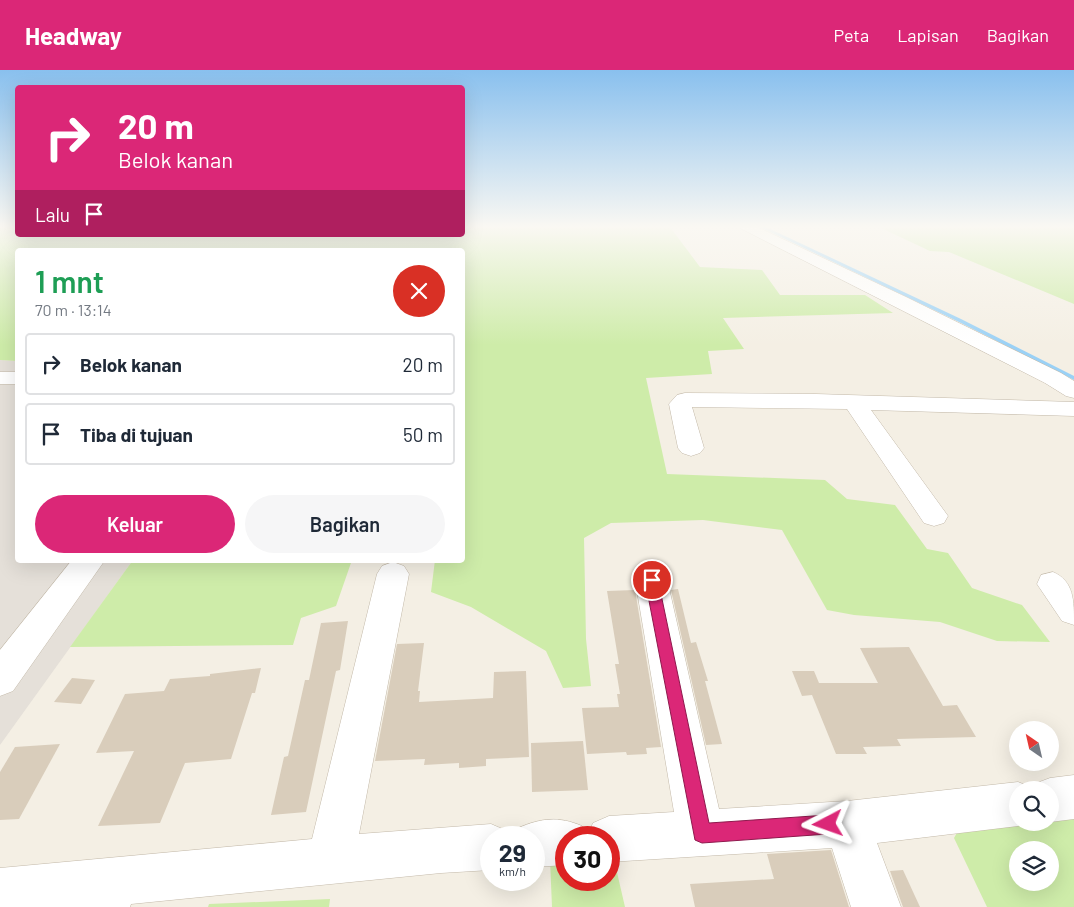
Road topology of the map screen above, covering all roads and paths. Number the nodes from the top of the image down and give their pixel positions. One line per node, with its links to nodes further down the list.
1 (829, 266): 3 (street)
2 (854, 266): 3 (street)
3 (1013, 351): 4 (street); 7 (street)
4 (1074, 372)
5 (0, 378): 6 (street)
6 (15, 378)
7 (1074, 391)
8 (855, 402): 9 (street); 10 (street); 11 (street)
9 (1074, 409)
10 (691, 448)
11 (934, 516)
12 (87, 563): 17 (street)
13 (393, 574): 25 (street)
14 (652, 580): 22 (street)
15 (1053, 584): 16 (street)
16 (1074, 611)
17 (0, 679)
18 (1074, 797): 19 (street)
19 (1059, 799)
20 (1009, 805): 21 (street)
21 (847, 824): 22 (street); 28 (street)
22 (702, 833): 23 (street)
23 (620, 838)
24 (480, 847): 25 (street)
25 (330, 861): 27 (street)
26 (0, 893): 27 (street)
27 (110, 895)
28 (876, 907)

